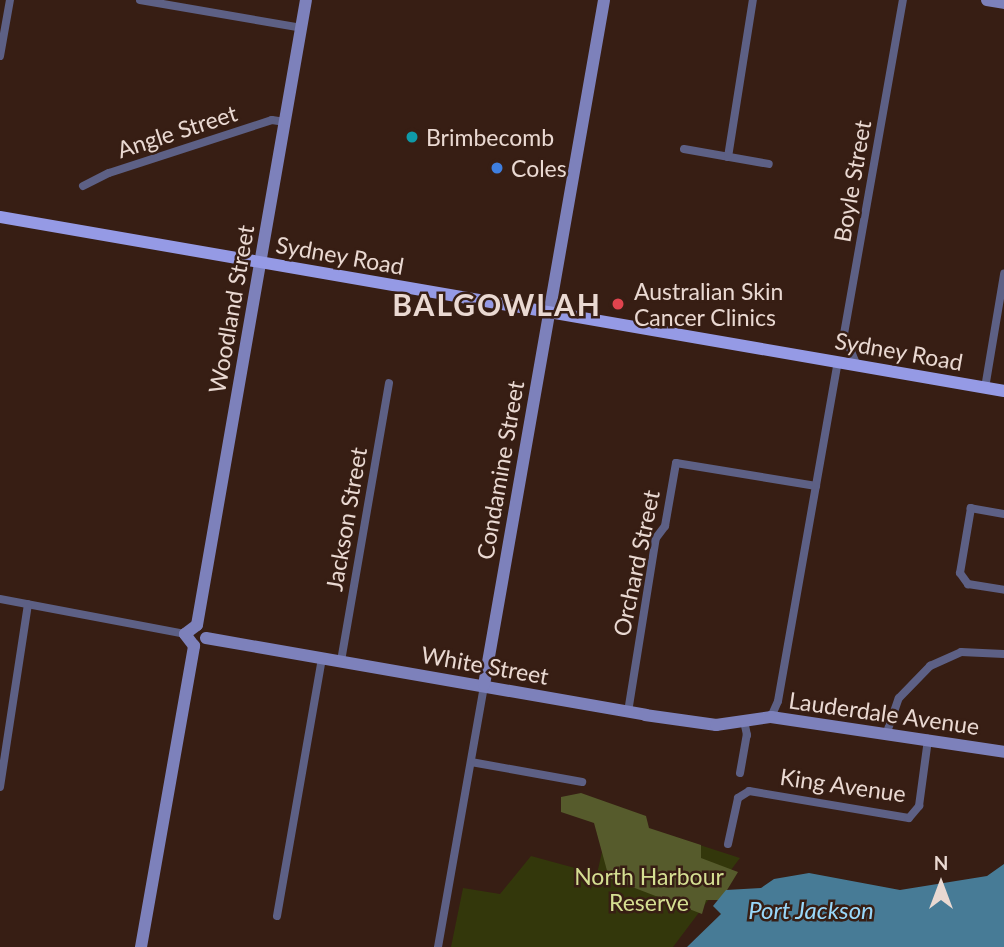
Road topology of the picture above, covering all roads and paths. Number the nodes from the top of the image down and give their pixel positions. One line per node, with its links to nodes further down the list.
1 (10, 0): 10 (street)
2 (140, 0): 9 (street)
3 (306, 0): 9 (street, Woodland Street)
4 (604, 0): 19 (street, Condamine Street)
5 (753, 0): 13 (street)
6 (904, 0): 21 (street, Boyle Street)
7 (988, 0): 8 (street)
8 (1004, 3)
9 (302, 28): 11 (street, Woodland Street)
10 (0, 56)
11 (285, 122): 15 (street, Angle Street); 17 (street, Woodland Street)
12 (684, 149): 13 (street)
13 (728, 156): 14 (street)
14 (769, 164)
15 (83, 186)
16 (0, 217): 17 (main road, Sydney Road)
17 (260, 263): 19 (main road, Sydney Road); 30 (street, Woodland Street)
18 (1004, 274): 23 (street)
19 (548, 313): 20 (main road, Sydney Road); 37 (street, Condamine Street)
20 (838, 362): 21 (main road, Sydney Road); 25 (street)
21 (857, 366): 23 (main road, Sydney Road)
22 (389, 383): 36 (street, Jackson Street)
23 (985, 387): 24 (main road, Sydney Road)
24 (1004, 391)
25 (816, 486): 38 (street, Orchard Street); 39 (street)
26 (1004, 514): 27 (street)
27 (1004, 590)
28 (0, 599): 29 (street)
29 (28, 604): 31 (street); 47 (street)
30 (197, 625): 31 (street); 32 (street)
31 (185, 634): 33 (street)
32 (206, 638): 33 (street); 35 (street, White Street)
33 (194, 646): 50 (street)
34 (1004, 654): 41 (street)
35 (322, 658): 36 (street, White Street); 49 (street)
36 (341, 661): 37 (street, White Street)
37 (484, 685): 38 (street, White Street); 44 (street, Condamine Street)
38 (628, 712): 40 (street, White Street)
39 (765, 718): 40 (street, White Street); 41 (street, Lauderdale Avenue)
40 (744, 721): 45 (street)
41 (886, 735): 42 (street, Lauderdale Avenue)
42 (928, 739): 43 (street, Lauderdale Avenue); 48 (street, King Avenue)
43 (1004, 752)
44 (471, 762): 46 (street); 51 (street, Condamine Street)
45 (740, 773)
46 (582, 782)
47 (0, 787)
48 (728, 844)
49 (277, 916)
50 (141, 947)
51 (438, 947)

